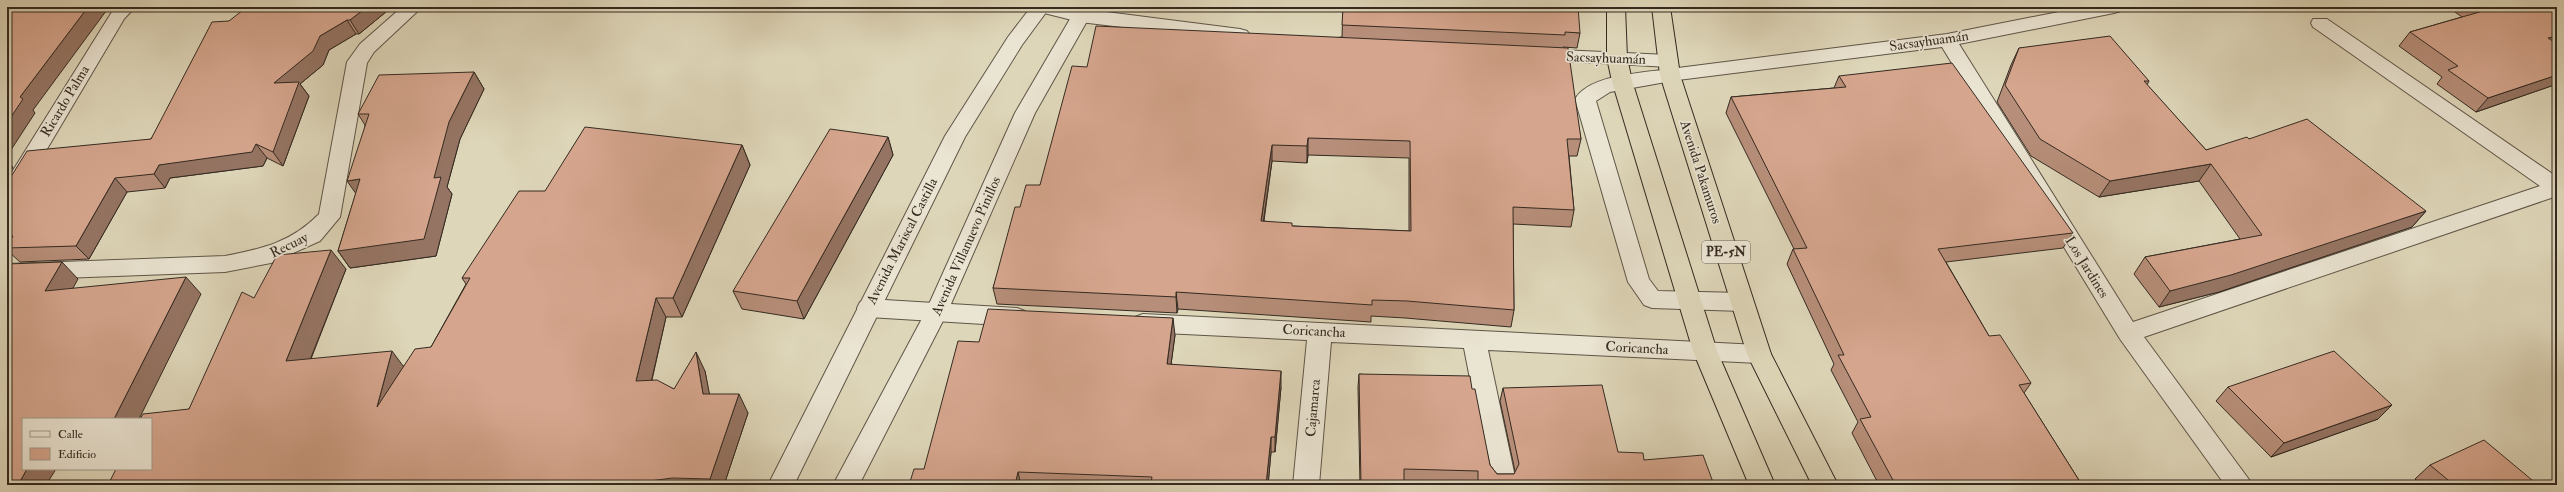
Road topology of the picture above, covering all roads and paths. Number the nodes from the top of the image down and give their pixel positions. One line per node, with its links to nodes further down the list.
1 (126, 7): 16 (street, Ricardo Palma)
2 (413, 7): 17 (street, Recuay)
3 (1042, 7): 7 (street); 20 (street, Avenida Mariscal Castilla)
4 (1616, 7): 12 (highway)
5 (1661, 7): 13 (highway, Avenida Pakamuros / PE-5N)
6 (2114, 7): 10 (street, Sacsayhuamán)
7 (1083, 12): 9 (street); 21 (street, Avenida Villanuevo Pinillos)
8 (2320, 23): 15 (street)
9 (1260, 38)
10 (1947, 40): 13 (street, Sacsayhuamán); 25 (street, Los Jardines)
11 (1522, 55): 12 (street, Sacsayhuamán)
12 (1617, 58): 13 (street, Sacsayhuamán); 14 (highway)
13 (1669, 68): 14 (street); 19 (highway, Avenida Pakamuros / PE-5N)
14 (1622, 81): 18 (highway); 18 (street)
15 (2557, 187): 25 (street)
16 (7, 198)
17 (7, 272)
18 (1691, 302): 19 (street); 27 (highway)
19 (1742, 302): 28 (highway, Avenida Pakamuros / PE-5N)
20 (868, 308): 21 (street); 30 (street, Avenida Mariscal Castilla)
21 (936, 313): 22 (street); 31 (street, Avenida Villanuevo Pinillos)
22 (1038, 318)
23 (1124, 322): 24 (street, Coricancha)
24 (1320, 331): 26 (street, Coricancha); 32 (street, Cajamarca)
25 (2128, 333): 35 (street, Los Jardines)
26 (1474, 339): 27 (street, Coricancha); 29 (street)
27 (1705, 351): 28 (street, Coricancha); 33 (highway)
28 (1759, 354): 34 (highway, Avenida Pakamuros / PE-5N)
29 (1502, 477)
30 (781, 485)
31 (846, 485)
32 (1306, 485)
33 (1762, 485)
34 (1825, 485)
35 (2240, 485)

